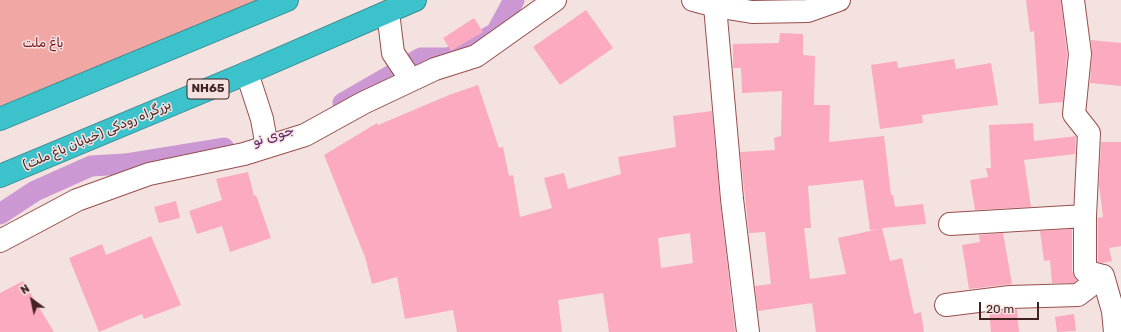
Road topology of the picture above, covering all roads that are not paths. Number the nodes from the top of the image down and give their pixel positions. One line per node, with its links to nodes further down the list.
1 (287, 0): 10 (highway)
2 (415, 0): 7 (highway, بزرگراه رودکی (خیابان باغ ملت) / NH65)
3 (555, 0): 8 (street)
4 (839, 0): 6 (street)
5 (1073, 0): 13 (street)
6 (705, 3): 18 (street)
7 (388, 12): 8 (street); 9 (highway, بزرگراه رودکی (خیابان باغ ملت) / NH65)
8 (403, 68): 11 (street)
9 (247, 74): 11 (street); 12 (highway, بزرگراه رودکی (خیابان باغ ملت) / NH65)
10 (0, 119)
11 (266, 145): 15 (street)
12 (0, 176)
13 (1085, 216): 14 (street); 16 (street)
14 (950, 224)
15 (3, 234)
16 (1103, 276): 17 (street); 19 (street)
17 (946, 305)
18 (748, 332)
19 (1115, 332)

